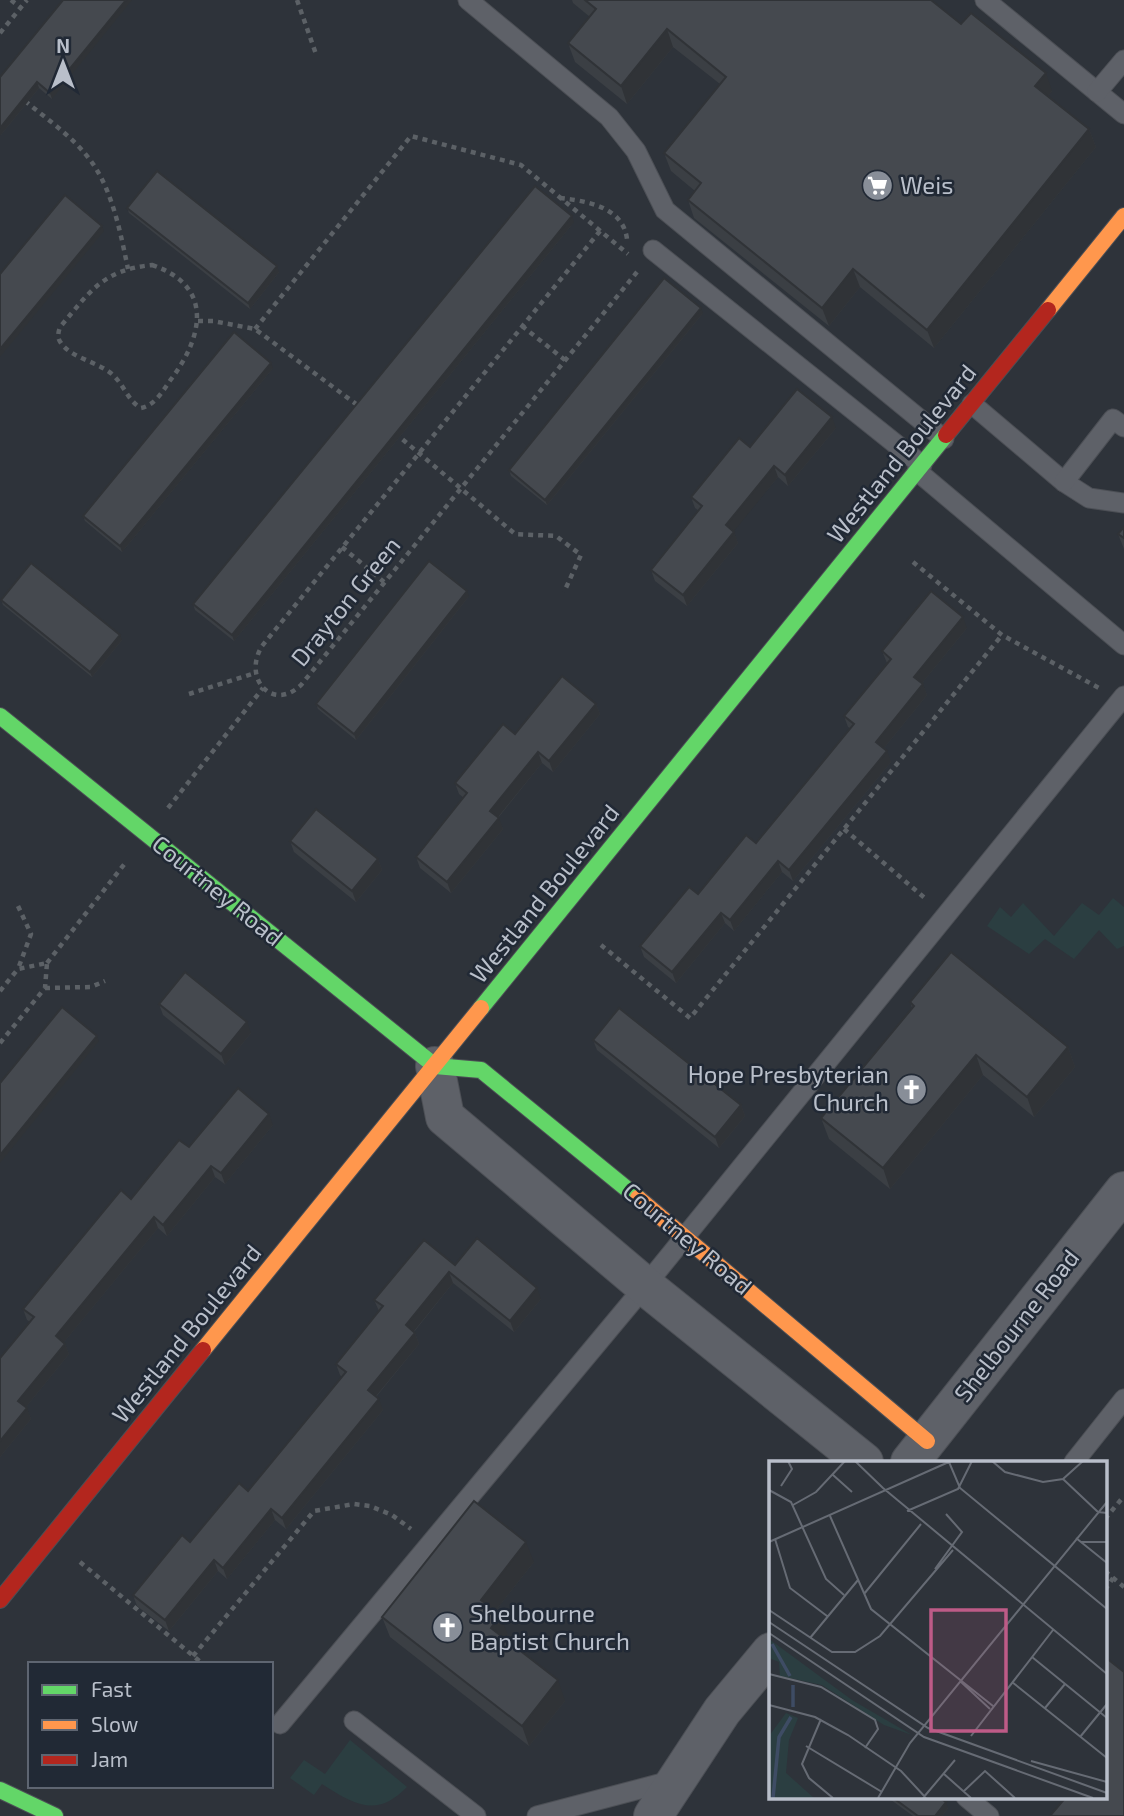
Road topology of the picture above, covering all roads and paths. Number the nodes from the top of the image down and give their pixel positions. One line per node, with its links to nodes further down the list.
1 (11, 0): 6 (path)
2 (27, 0): 6 (path)
3 (297, 0): 8 (path)
4 (468, 0): 27 (lane)
5 (985, 0): 10 (lane)
6 (21, 8): 7 (path)
7 (0, 33)
8 (316, 54)
9 (1124, 60): 10 (lane)
10 (1097, 92): 12 (lane)
11 (19, 96): 18 (path)
12 (1124, 114)
13 (560, 198): 15 (path); 16 (path); 21 (path)
14 (1124, 216): 23 (main road, Westland Boulevard)
15 (600, 231): 16 (path); 20 (path, Drayton Green)
16 (628, 254): 17 (path)
17 (648, 258): 22 (path, Drayton Green); 29 (lane)
18 (128, 269): 19 (path); 19 (path)
19 (198, 321): 21 (path)
20 (522, 326): 22 (path); 28 (path, Drayton Green)
21 (255, 329): 24 (path)
22 (565, 360): 31 (path, Drayton Green)
23 (971, 404): 27 (main road, Westland Boulevard); 30 (lane)
24 (365, 411)
25 (1119, 423): 30 (lane)
26 (387, 427): 28 (path)
27 (944, 439): 29 (main road, Westland Boulevard)
28 (420, 452): 31 (path); 33 (path, Drayton Green)
29 (919, 468): 38 (lane); 52 (main road, Westland Boulevard)
30 (1064, 482): 32 (lane)
31 (461, 487): 35 (path, Drayton Green); 36 (path)
32 (1124, 503)
33 (342, 547): 35 (path); 39 (path, Drayton Green)
34 (912, 562): 37 (path)
35 (384, 582): 39 (path, Drayton Green)
36 (564, 592)
37 (1002, 635): 41 (path); 43 (path)
38 (1124, 645)
39 (255, 673): 40 (path)
40 (189, 694)
41 (1123, 697): 45 (lane)
42 (0, 716): 52 (main road, Courtney Road)
43 (844, 828): 45 (path); 46 (path)
44 (18, 906): 47 (path)
45 (947, 916): 54 (lane)
46 (601, 945)
47 (18, 969): 49 (path); 50 (path)
48 (105, 981): 49 (path)
49 (45, 988): 51 (path)
50 (0, 991)
51 (0, 1043)
52 (435, 1066): 54 (main road, Courtney Road); 55 (street); 68 (main road, Westland Boulevard)
53 (1124, 1191): 57 (street, Shelbourne Road)
54 (685, 1236): 55 (lane); 57 (main road, Courtney Road)
55 (645, 1286): 58 (street); 62 (lane)
56 (1124, 1399): 59 (lane)
57 (918, 1452)
58 (863, 1461)
59 (1075, 1461)
60 (1124, 1496): 61 (path)
61 (1106, 1518)
62 (429, 1544): 70 (path); 73 (lane)
63 (80, 1562): 70 (path)
64 (1106, 1572): 65 (path)
65 (1114, 1578): 66 (path); 67 (path)
66 (1124, 1587)
67 (1106, 1589)
68 (0, 1600)
69 (769, 1654): 74 (street)
70 (193, 1656): 71 (path)
71 (200, 1662)
72 (354, 1721): 78 (lane)
73 (280, 1724)
74 (675, 1780): 79 (lane); 80 (street)
75 (0, 1790): 77 (main road)
76 (967, 1798): 81 (lane)
77 (55, 1816)
78 (476, 1816)
79 (537, 1816)
80 (653, 1816)
81 (989, 1816)

